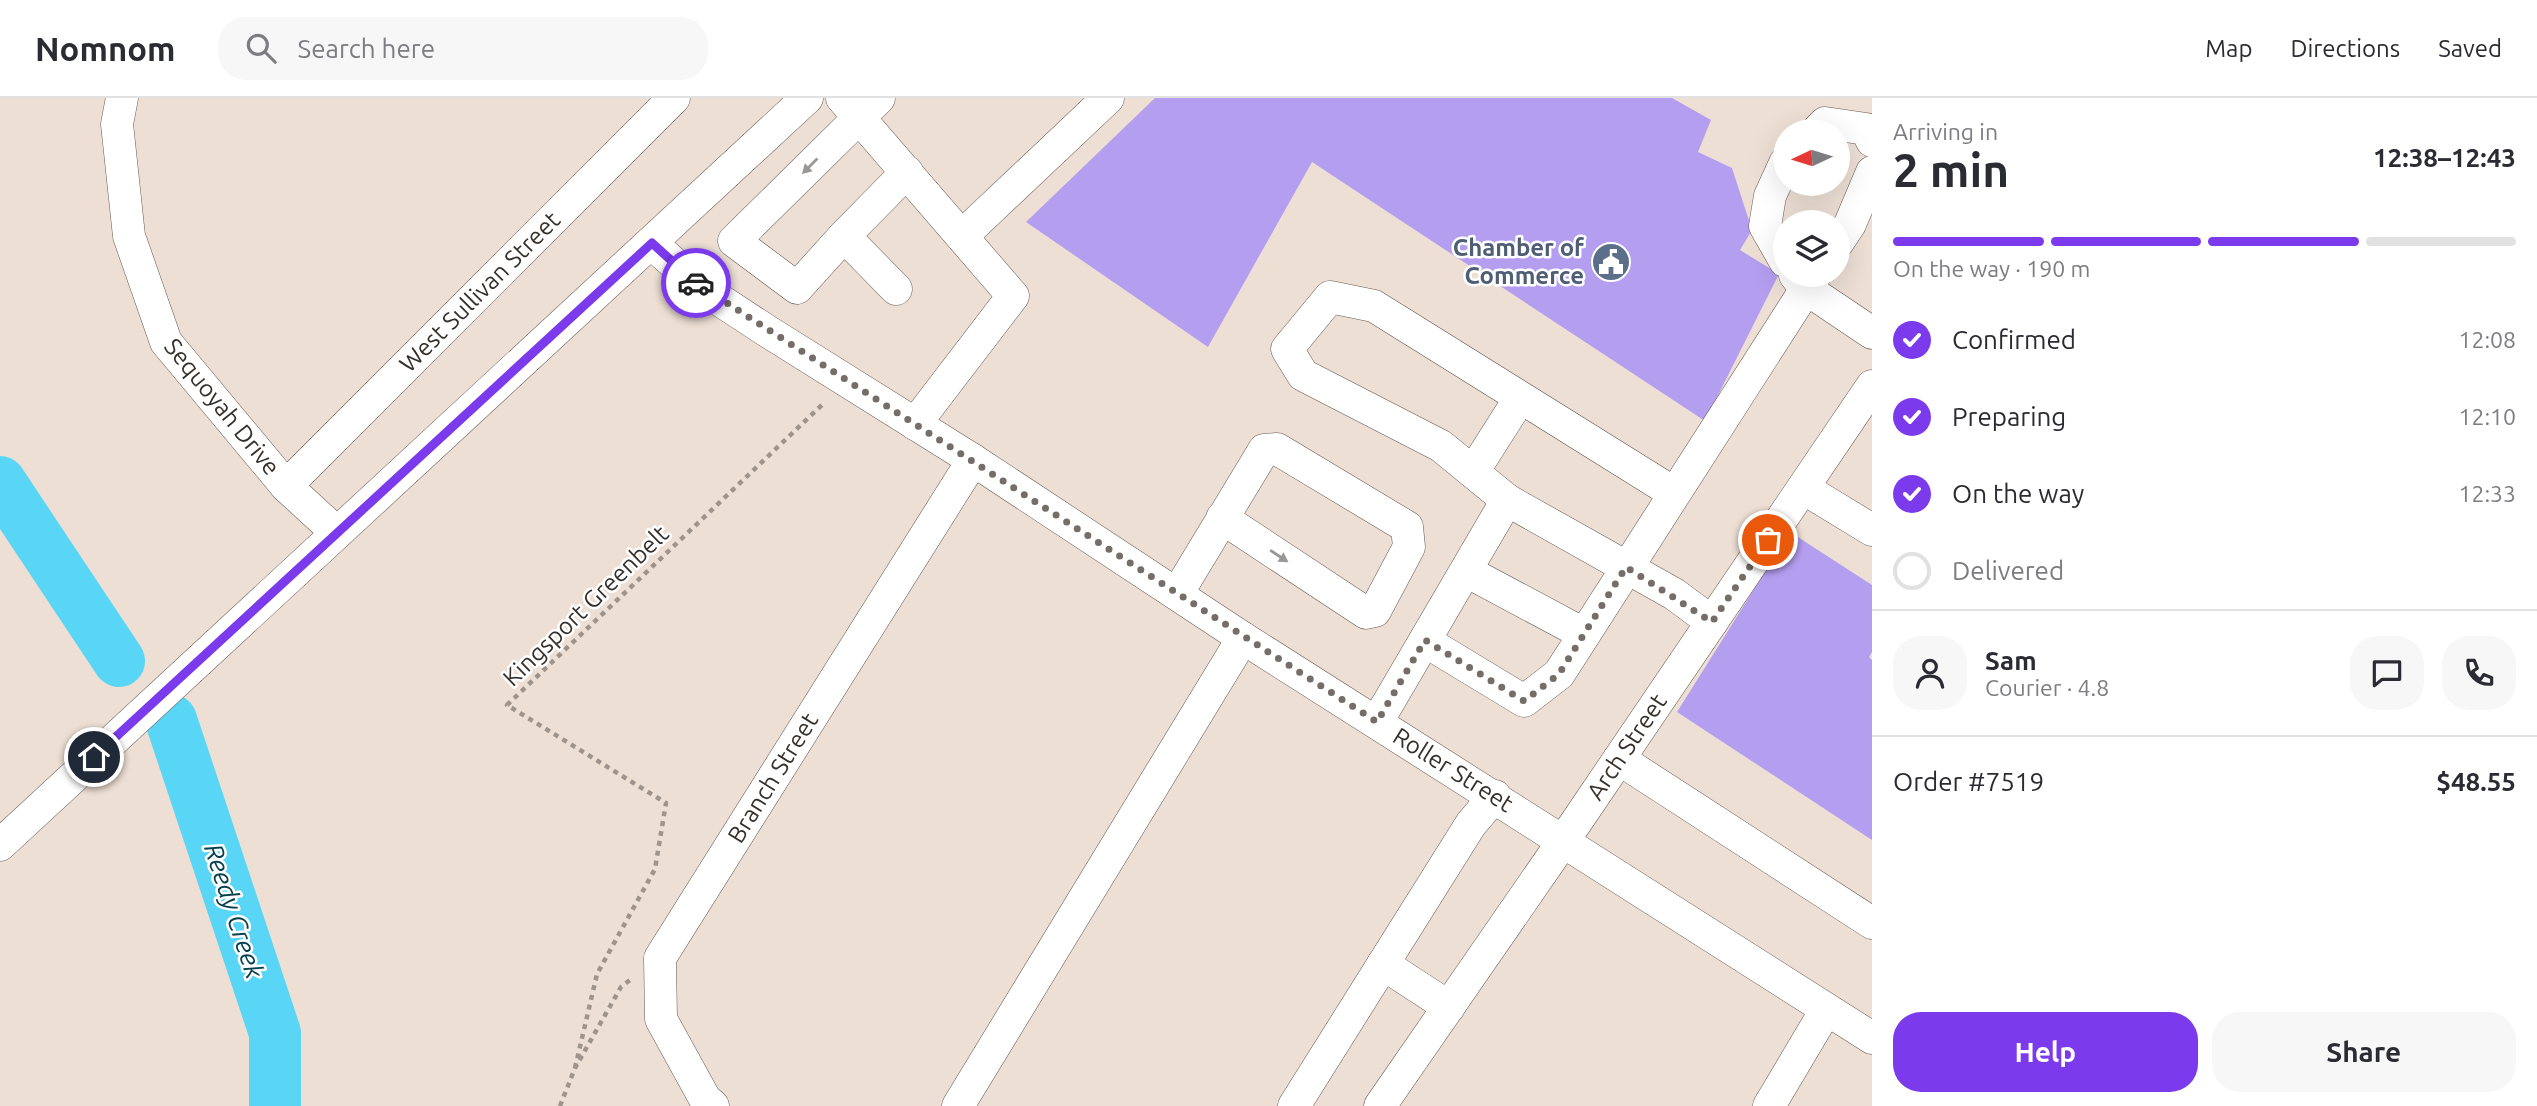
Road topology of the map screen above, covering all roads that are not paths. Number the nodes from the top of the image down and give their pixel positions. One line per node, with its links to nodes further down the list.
1 (122, 98): 27 (street, Sequoyah Drive)
2 (674, 98): 27 (street, West Sullivan Street)
3 (807, 98): 15 (street)
4 (1108, 98): 13 (street)
5 (860, 104): 9 (street); 18 (street, one-way to 18)
6 (1850, 127): 7 (street)
7 (1872, 141)
8 (1872, 172): 11 (street)
9 (907, 173): 12 (street); 13 (street)
10 (1773, 189): 14 (street)
11 (1850, 224)
12 (844, 236): 18 (street); 19 (street)
13 (962, 236): 24 (street)
14 (1773, 240)
15 (652, 243): 20 (street, Roller Street); 33 (street)
16 (1800, 287): 29 (street)
17 (1815, 287): 21 (street)
18 (797, 288): 20 (street)
19 (896, 289)
20 (767, 331): 24 (street, Roller Street)
21 (1872, 333)
22 (1872, 386): 28 (street, Arch Street)
23 (1520, 398): 26 (street); 26 (street); 29 (street)
24 (915, 424): 25 (street, Roller Street)
25 (973, 460): 36 (street, Roller Street); 51 (street, Branch Street)
26 (1473, 472): 30 (street)
27 (286, 486): 33 (street, Sequoyah Drive)
28 (1803, 488): 32 (street); 37 (street, Arch Street)
29 (1674, 493): 34 (street)
30 (1507, 500): 34 (street); 35 (street)
31 (1222, 518): 31 (street, one-way to 31); 36 (street)
32 (1872, 530)
33 (336, 532): 44 (street)
34 (1626, 567): 37 (street); 38 (street)
35 (1466, 571): 38 (street); 40 (street)
36 (1177, 594): 39 (street, Roller Street)
37 (1712, 622): 42 (street, Arch Street)
38 (1584, 635): 40 (street)
39 (1243, 638): 41 (street, Roller Street); 52 (street)
40 (1425, 640): 41 (street)
41 (1377, 722): 43 (street, Roller Street)
42 (1619, 759): 45 (street, Arch Street); 46 (street)
43 (1495, 796): 45 (street, Roller Street); 47 (street)
44 (4, 837)
45 (1564, 840): 48 (street, Arch Street); 49 (street, Roller Street)
46 (1872, 923)
47 (1383, 964): 48 (street); 53 (street)
48 (1449, 1006): 54 (street, Arch Street)
49 (1826, 1010): 50 (street, Roller Street); 55 (street)
50 (1871, 1034)
51 (713, 1106)
52 (958, 1106)
53 (1294, 1106)
54 (1380, 1106)
55 (1769, 1106)

